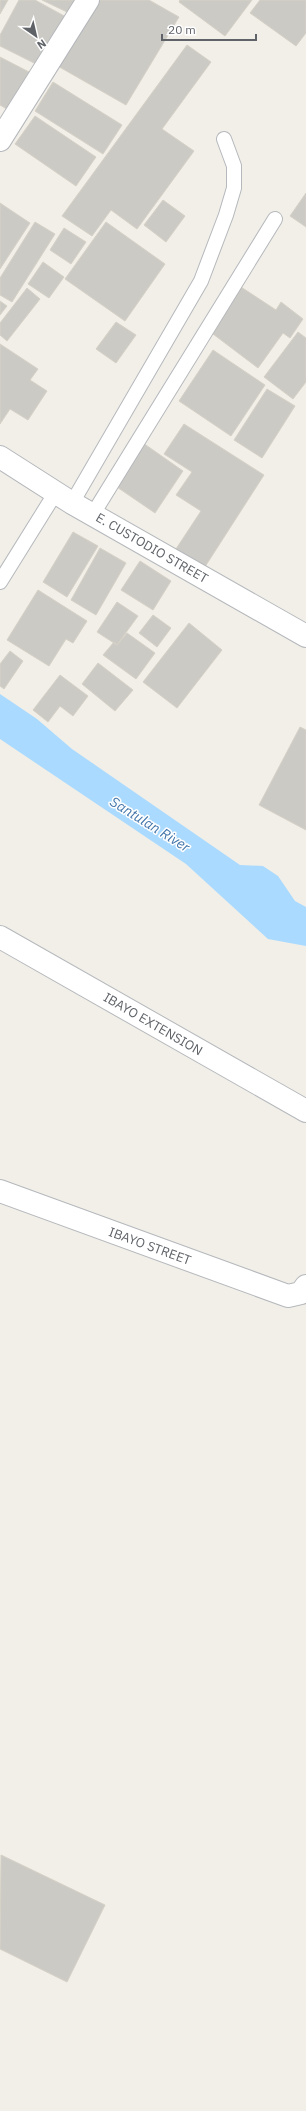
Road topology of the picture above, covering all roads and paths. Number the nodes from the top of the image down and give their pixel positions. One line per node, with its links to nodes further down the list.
1 (88, 0): 3 (street)
2 (224, 139): 6 (lane)
3 (0, 140)
4 (275, 218): 7 (lane)
5 (0, 457): 6 (street, E. CUSTODIO STREET)
6 (64, 497): 7 (street, E. CUSTODIO STREET); 8 (lane)
7 (93, 514): 9 (street, E. CUSTODIO STREET)
8 (0, 582)
9 (306, 636)
10 (0, 937): 11 (street, IBAYO EXTENSION)
11 (306, 1111)
12 (0, 1191): 13 (street, IBAYO STREET)
13 (303, 1289)

